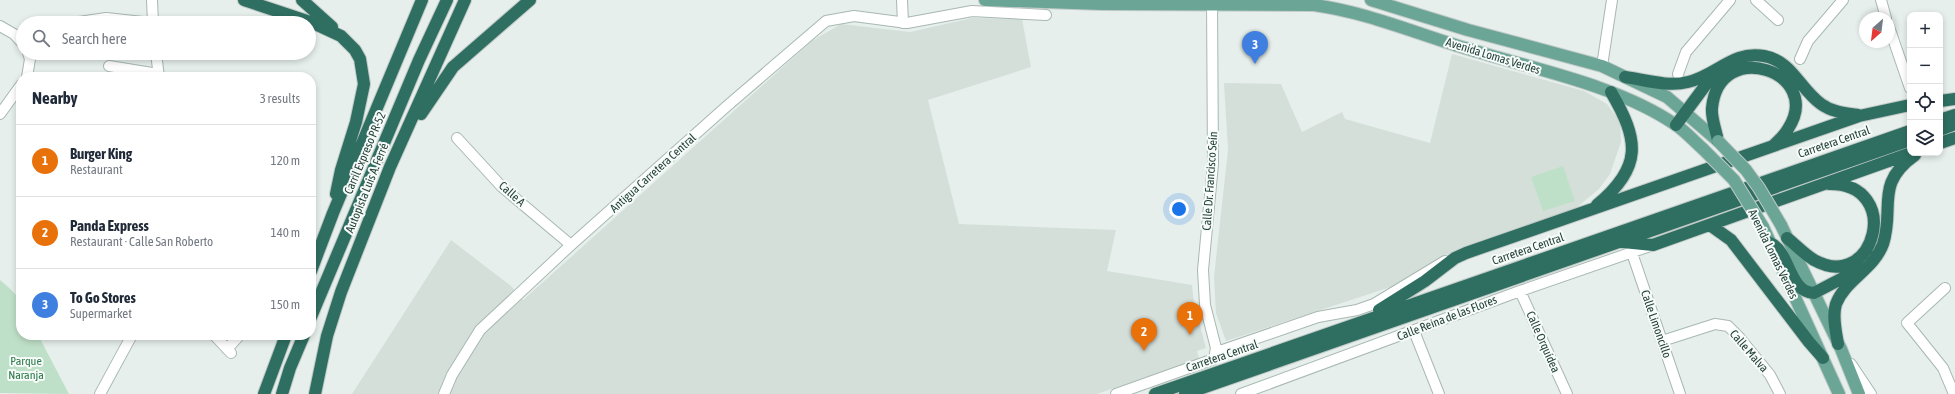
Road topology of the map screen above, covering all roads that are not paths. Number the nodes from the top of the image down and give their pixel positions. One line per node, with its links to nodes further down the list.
1 (152, 0): 19 (street)
2 (244, 0): 20 (highway)
3 (302, 0): 26 (highway)
4 (422, 0): 65 (highway, Autopista Luis A. Ferré)
5 (447, 0): 79 (highway, Carril Expreso PR-52)
6 (465, 0): 62 (highway, Autopista Luis A. Ferré)
7 (530, 0): 62 (highway)
8 (902, 0): 22 (street)
9 (985, 0): 16 (main road, Avenida Lomas Verdes)
10 (1371, 0): 32 (main road, Avenida Lomas Verdes)
11 (1612, 0): 32 (street)
12 (1730, 0): 37 (street)
13 (1756, 0): 21 (street)
14 (1843, 0): 28 (street)
15 (1881, 0): 17 (street)
16 (1212, 2): 41 (main road, Avenida Lomas Verdes); 89 (street, Calle Dr. Francisco Seín)
17 (1884, 12)
18 (1046, 15): 22 (street, Antigua Carretera Central)
19 (153, 16)
20 (292, 16)
21 (1778, 20)
22 (903, 23): 70 (street, Antigua Carretera Central)
23 (316, 24): 26 (highway)
24 (0, 26): 25 (street)
25 (16, 36)
26 (341, 36): 65 (highway)
27 (1895, 44): 39 (street)
28 (1800, 59)
29 (30, 60): 34 (street)
30 (157, 60): 36 (street)
31 (108, 66): 35 (street)
32 (1602, 66): 38 (main road, Avenida Lomas Verdes)
33 (1718, 67): 38 (highway); 45 (highway); 48 (highway)
34 (27, 72)
35 (141, 72)
36 (158, 72)
37 (1678, 74)
38 (1625, 77): 45 (main road, Avenida Lomas Verdes)
39 (1909, 84)
40 (16, 92): 46 (street)
41 (1611, 92): 51 (main road, Avenida Lomas Verdes); 64 (highway)
42 (1955, 99): 43 (highway)
43 (1943, 101)
44 (1907, 106): 48 (highway)
45 (1685, 112): 51 (highway); 56 (main road, Avenida Lomas Verdes)
46 (0, 114)
47 (1955, 115): 49 (highway)
48 (1859, 116): 59 (highway)
49 (1943, 119)
50 (1955, 124): 52 (highway)
51 (1676, 125): 69 (main road, Avenida Lomas Verdes, bridge)
52 (1943, 129)
53 (1907, 131): 80 (highway, Carretera Central)
54 (457, 138): 70 (street, Calle A)
55 (1955, 138): 58 (highway)
56 (1718, 141): 59 (highway); 67 (main road, Avenida Lomas Verdes, bridge)
57 (1907, 141): 68 (highway, Carretera Central)
58 (1943, 142)
59 (1772, 147): 64 (highway)
60 (1907, 155): 63 (highway)
61 (1914, 156): 75 (highway)
62 (390, 167): 94 (highway, Autopista Luis A. Ferré)
63 (1824, 184): 66 (highway); 67 (highway)
64 (1591, 209): 74 (highway)
65 (333, 213): 73 (highway, Autopista Luis A. Ferré)
66 (1710, 225): 71 (highway); 90 (highway)
67 (1787, 238): 78 (main road, Avenida Lomas Verdes)
68 (1619, 242): 71 (highway); 98 (highway, Carretera Central)
69 (1770, 243): 78 (highway); 90 (main road, Avenida Lomas Verdes)
70 (571, 245): 95 (street, Antigua Carretera Central)
71 (1653, 245): 72 (street, Calle Reina de las Flores)
72 (1632, 253): 77 (street, Calle Reina de las Flores); 87 (street, Calle Limoncillo)
73 (316, 258)
74 (1455, 258): 80 (highway); 89 (street)
75 (1872, 262): 78 (highway); 88 (highway)
76 (1945, 288): 107 (street)
77 (1520, 291): 81 (street, Calle Reina de las Flores); 101 (street, Calle Orquídea)
78 (1814, 293): 88 (main road, Avenida Lomas Verdes)
79 (316, 305)
80 (1352, 325): 97 (highway, Carretera Central)
81 (1414, 331): 99 (street, Calle Reina de las Flores); 100 (street)
82 (129, 340): 91 (street)
83 (219, 340): 84 (street)
84 (236, 340)
85 (284, 340): 92 (highway)
86 (302, 340): 93 (highway)
87 (1662, 341): 102 (street, Calle Limoncillo); 103 (street, Calle Malva)
88 (1839, 346): 105 (main road, Avenida Lomas Verdes); 106 (street)
89 (1215, 356): 96 (street)
90 (1823, 358): 104 (main road, Avenida Lomas Verdes)
91 (100, 394)
92 (264, 394)
93 (282, 394)
94 (315, 394)
95 (444, 394)
96 (1116, 394)
97 (1155, 394)
98 (1185, 394)
99 (1241, 394)
100 (1439, 394)
101 (1567, 394)
102 (1680, 394)
103 (1780, 394)
104 (1839, 394)
105 (1859, 394)
106 (1870, 394)
107 (1954, 394)

